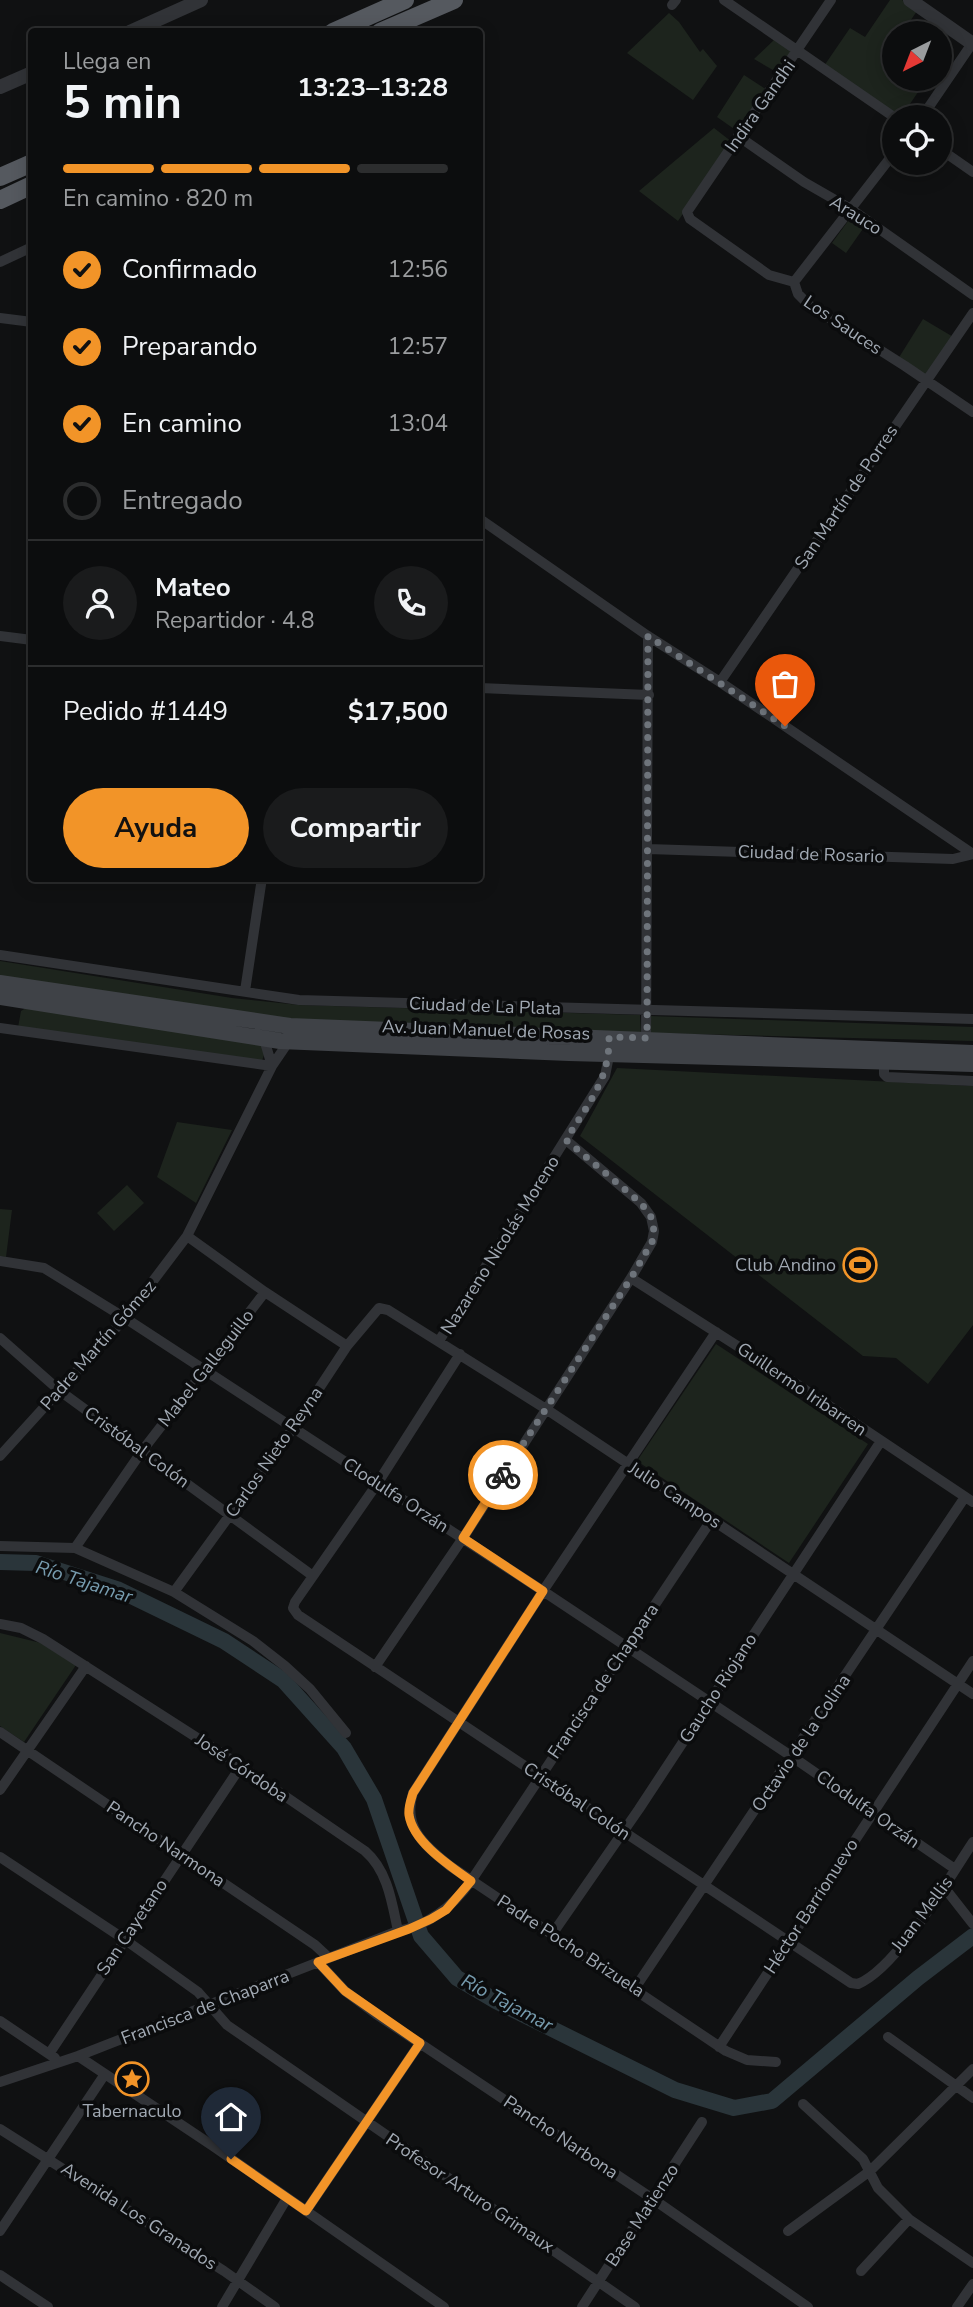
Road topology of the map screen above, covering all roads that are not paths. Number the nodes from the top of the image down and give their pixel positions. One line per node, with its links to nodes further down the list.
1 (201, 0): 7 (street)
2 (405, 0): 8 (highway)
3 (454, 0): 9 (highway)
4 (724, 0): 11 (street)
5 (831, 0): 11 (street, Indira Gandhi)
6 (910, 0): 10 (street)
7 (139, 28)
8 (342, 28)
9 (389, 28)
10 (973, 43): 14 (street)
11 (798, 52): 15 (street); 16 (street, Indira Gandhi)
12 (28, 75): 13 (street)
13 (0, 87)
14 (930, 105)
15 (882, 109)
16 (738, 136): 24 (street, Arauco); 25 (street, Indira Gandhi)
17 (952, 157): 20 (street)
18 (28, 165): 21 (highway)
19 (882, 169): 24 (street)
20 (973, 172)
21 (0, 177)
22 (28, 187): 23 (highway)
23 (0, 200)
24 (851, 209): 28 (street); 29 (street, Arauco)
25 (687, 212): 28 (street, Los Sauces)
26 (28, 249): 27 (street)
27 (0, 262)
28 (794, 282): 33 (street, Los Sauces)
29 (973, 295)
30 (973, 313): 33 (street, San Martín de Porres)
31 (0, 318): 32 (street)
32 (28, 322)
33 (927, 380): 34 (street, Los Sauces); 39 (street, San Martín de Porres)
34 (973, 412)
35 (483, 521): 37 (street)
36 (0, 636): 38 (street)
37 (648, 636): 39 (street); 41 (street)
38 (28, 640)
39 (720, 682): 43 (street)
40 (483, 688): 41 (street)
41 (649, 695): 42 (street)
42 (648, 849): 43 (street, Ciudad de Rosario); 49 (street)
43 (973, 854)
44 (261, 882): 47 (street)
45 (0, 955): 47 (street, Ciudad de La Plata)
46 (0, 983): 54 (main road, Av. Juan Manuel de Rosas)
47 (245, 991): 49 (street, Ciudad de La Plata)
48 (0, 997): 52 (main road, Av. Juan Manuel de Rosas)
49 (646, 1011): 50 (street, Ciudad de La Plata); 55 (street)
50 (973, 1019)
51 (0, 1028): 59 (street)
52 (264, 1039): 53 (main road, Av. Juan Manuel de Rosas); 59 (street)
53 (289, 1041): 54 (main road, Av. Juan Manuel de Rosas); 59 (street, Padre Martín Gómez)
54 (610, 1046): 55 (main road, Av. Juan Manuel de Rosas); 61 (street, Nazareno Nicolás Moreno)
55 (646, 1046): 56 (main road, Av. Juan Manuel de Rosas); 57 (main road, Av. Juan Manuel de Rosas)
56 (973, 1053)
57 (884, 1061): 58 (main road, Av. Juan Manuel de Rosas); 60 (street)
58 (973, 1064)
59 (272, 1066): 62 (street, Padre Martín Gómez)
60 (973, 1081)
61 (566, 1140): 64 (street); 70 (street, Nazareno Nicolás Moreno)
62 (187, 1236): 65 (street); 67 (street, Padre Martín Gómez)
63 (0, 1261): 67 (street, Clodulfa Orzán)
64 (631, 1278): 68 (street, Guillermo Iribarren); 75 (street)
65 (265, 1292): 71 (street); 73 (street, Mabel Galleguillo)
66 (373, 1312): 70 (street, Julio Campos); 71 (street, Carlos Nieto Reyna)
67 (125, 1318): 73 (street, Clodulfa Orzán); 74 (street, Padre Martín Gómez)
68 (716, 1332): 77 (street, Guillermo Iribarren); 80 (street)
69 (0, 1338): 74 (street, Cristóbal Colón)
70 (439, 1341): 72 (street, Julio Campos)
71 (347, 1346): 76 (street, Carlos Nieto Reyna)
72 (460, 1354): 75 (street, Julio Campos); 81 (street, Nazareno Nicolás Moreno)
73 (204, 1370): 76 (street, Clodulfa Orzán); 78 (street, Mabel Galleguillo)
74 (60, 1391): 78 (street, Cristóbal Colón); 79 (street, Padre Martín Gómez)
75 (546, 1409): 80 (street, Julio Campos); 85 (street)
76 (293, 1428): 81 (street, Clodulfa Orzán); 83 (street, Carlos Nieto Reyna)
77 (881, 1441): 82 (street, Guillermo Iribarren); 88 (street, Gaucho Riojano)
78 (142, 1451): 83 (street, Cristóbal Colón); 87 (street, Mabel Galleguillo)
79 (0, 1456)
80 (627, 1464): 84 (street, Julio Campos); 90 (street)
81 (377, 1484): 85 (street, Clodulfa Orzán); 89 (street, Nazareno Nicolás Moreno)
82 (969, 1500): 94 (street, Octavio de la Colina)
83 (230, 1514): 89 (street, Cristóbal Colón); 91 (street, Carlos Nieto Reyna)
84 (712, 1520): 88 (street, Julio Campos); 95 (street, Francisca de Chappara)
85 (463, 1538): 90 (street, Clodulfa Orzán); 98 (street)
86 (0, 1546): 87 (street)
87 (75, 1548): 91 (street)
88 (794, 1574): 94 (street, Julio Campos); 101 (street, Gaucho Riojano)
89 (313, 1576): 92 (street, Nazareno Nicolás Moreno)
90 (543, 1591): 95 (street, Clodulfa Orzán); 102 (street)
91 (174, 1592): 104 (street)
92 (293, 1608): 98 (street, Cristóbal Colón)
93 (0, 1624): 97 (street, José Córdoba)
94 (877, 1629): 99 (street, Julio Campos); 106 (street, Octavio de la Colina)
95 (626, 1647): 101 (street, Clodulfa Orzán); 108 (street, Francisca de Chappara)
96 (973, 1661): 99 (street, Héctor Barrionuevo)
97 (86, 1666): 105 (street); 107 (street, José Córdoba)
98 (374, 1667): 102 (street, Cristóbal Colón)
99 (958, 1684): 100 (street, Julio Campos); 110 (street, Héctor Barrionuevo)
100 (973, 1694)
101 (708, 1703): 106 (street, Clodulfa Orzán); 111 (street, Gaucho Riojano)
102 (458, 1722): 108 (street, Cristóbal Colón); 116 (street, Padre Pocho Brizuela)
103 (0, 1732): 105 (street, Pancho Narmona)
104 (346, 1733)
105 (27, 1751): 109 (street); 113 (street, Pancho Narmona)
106 (791, 1756): 110 (street, Clodulfa Orzán); 117 (street, Octavio de la Colina)
107 (241, 1766): 113 (street, San Cayetano); 120 (street, José Córdoba)
108 (540, 1776): 111 (street, Cristóbal Colón); 116 (street, Francisca de Chappara)
109 (0, 1790)
110 (874, 1812): 115 (street, Clodulfa Orzán); 123 (street, Héctor Barrionuevo)
111 (623, 1832): 117 (street, Cristóbal Colón); 121 (street, Gaucho Riojano)
112 (973, 1842): 115 (street, Juan Mellis)
113 (181, 1854): 122 (street, San Cayetano); 124 (street, Pancho Narmona)
114 (0, 1857): 122 (street, Profesor Arturo Grimaux)
115 (955, 1869): 118 (street, Juan Mellis)
116 (471, 1881): 120 (street, Francisca de Chappara); 121 (street, Padre Pocho Brizuela)
117 (705, 1887): 123 (street, Cristóbal Colón); 126 (street, Octavio de la Colina)
118 (944, 1887): 119 (street); 125 (street, Juan Mellis)
119 (971, 1922)
120 (403, 1930): 124 (street, Francisca de Chaparra)
121 (553, 1933): 126 (street, Padre Pocho Brizuela)
122 (124, 1939): 127 (street, Profesor Arturo Grimaux); 132 (street, San Cayetano)
123 (788, 1942): 125 (street, Cristóbal Colón); 131 (street, Héctor Barrionuevo)
124 (323, 1960): 127 (street, Francisca de Chaparra); 130 (street, Pancho Narbona)
125 (865, 1981)
126 (635, 1989): 131 (street, Padre Pocho Brizuela)
127 (209, 2006): 133 (street, Francisca de Chaparra); 142 (street, Profesor Arturo Grimaux)
128 (0, 2021): 132 (street)
129 (887, 2037): 139 (street)
130 (420, 2043): 142 (street); 148 (street, Pancho Narbona)
131 (719, 2047): 135 (street, Padre Pocho Brizuela)
132 (49, 2054): 134 (street)
133 (78, 2056): 134 (street, Francisca de Chaparra); 137 (street)
134 (60, 2061): 138 (street, Francisca de Chaparra)
135 (776, 2063)
136 (973, 2069): 139 (street)
137 (105, 2074): 145 (street); 147 (street)
138 (0, 2082)
139 (955, 2086): 140 (street); 146 (street)
140 (973, 2098)
141 (803, 2104): 146 (street)
142 (366, 2122): 149 (street); 157 (street, Profesor Arturo Grimaux)
143 (702, 2122): 148 (street, Base Matienzo)
144 (0, 2129): 145 (street, Avenida Los Granados)
145 (50, 2159): 151 (street); 156 (street, Avenida Los Granados)
146 (870, 2171): 150 (street); 152 (street)
147 (287, 2198): 149 (street); 156 (street)
148 (653, 2199): 157 (street, Base Matienzo); 165 (street, Pancho Narbona)
149 (306, 2211): 162 (street)
150 (909, 2219): 153 (street); 154 (street)
151 (0, 2231)
152 (788, 2231)
153 (973, 2263)
154 (861, 2271)
155 (0, 2275): 159 (street)
156 (238, 2281): 160 (street); 161 (street, Avenida Los Granados)
157 (599, 2281): 163 (street, Base Matienzo); 164 (street, Profesor Arturo Grimaux)
158 (973, 2284): 166 (street)
159 (47, 2307)
160 (222, 2307)
161 (275, 2307)
162 (444, 2307)
163 (582, 2307)
164 (635, 2307)
165 (808, 2307)
166 (957, 2307)

